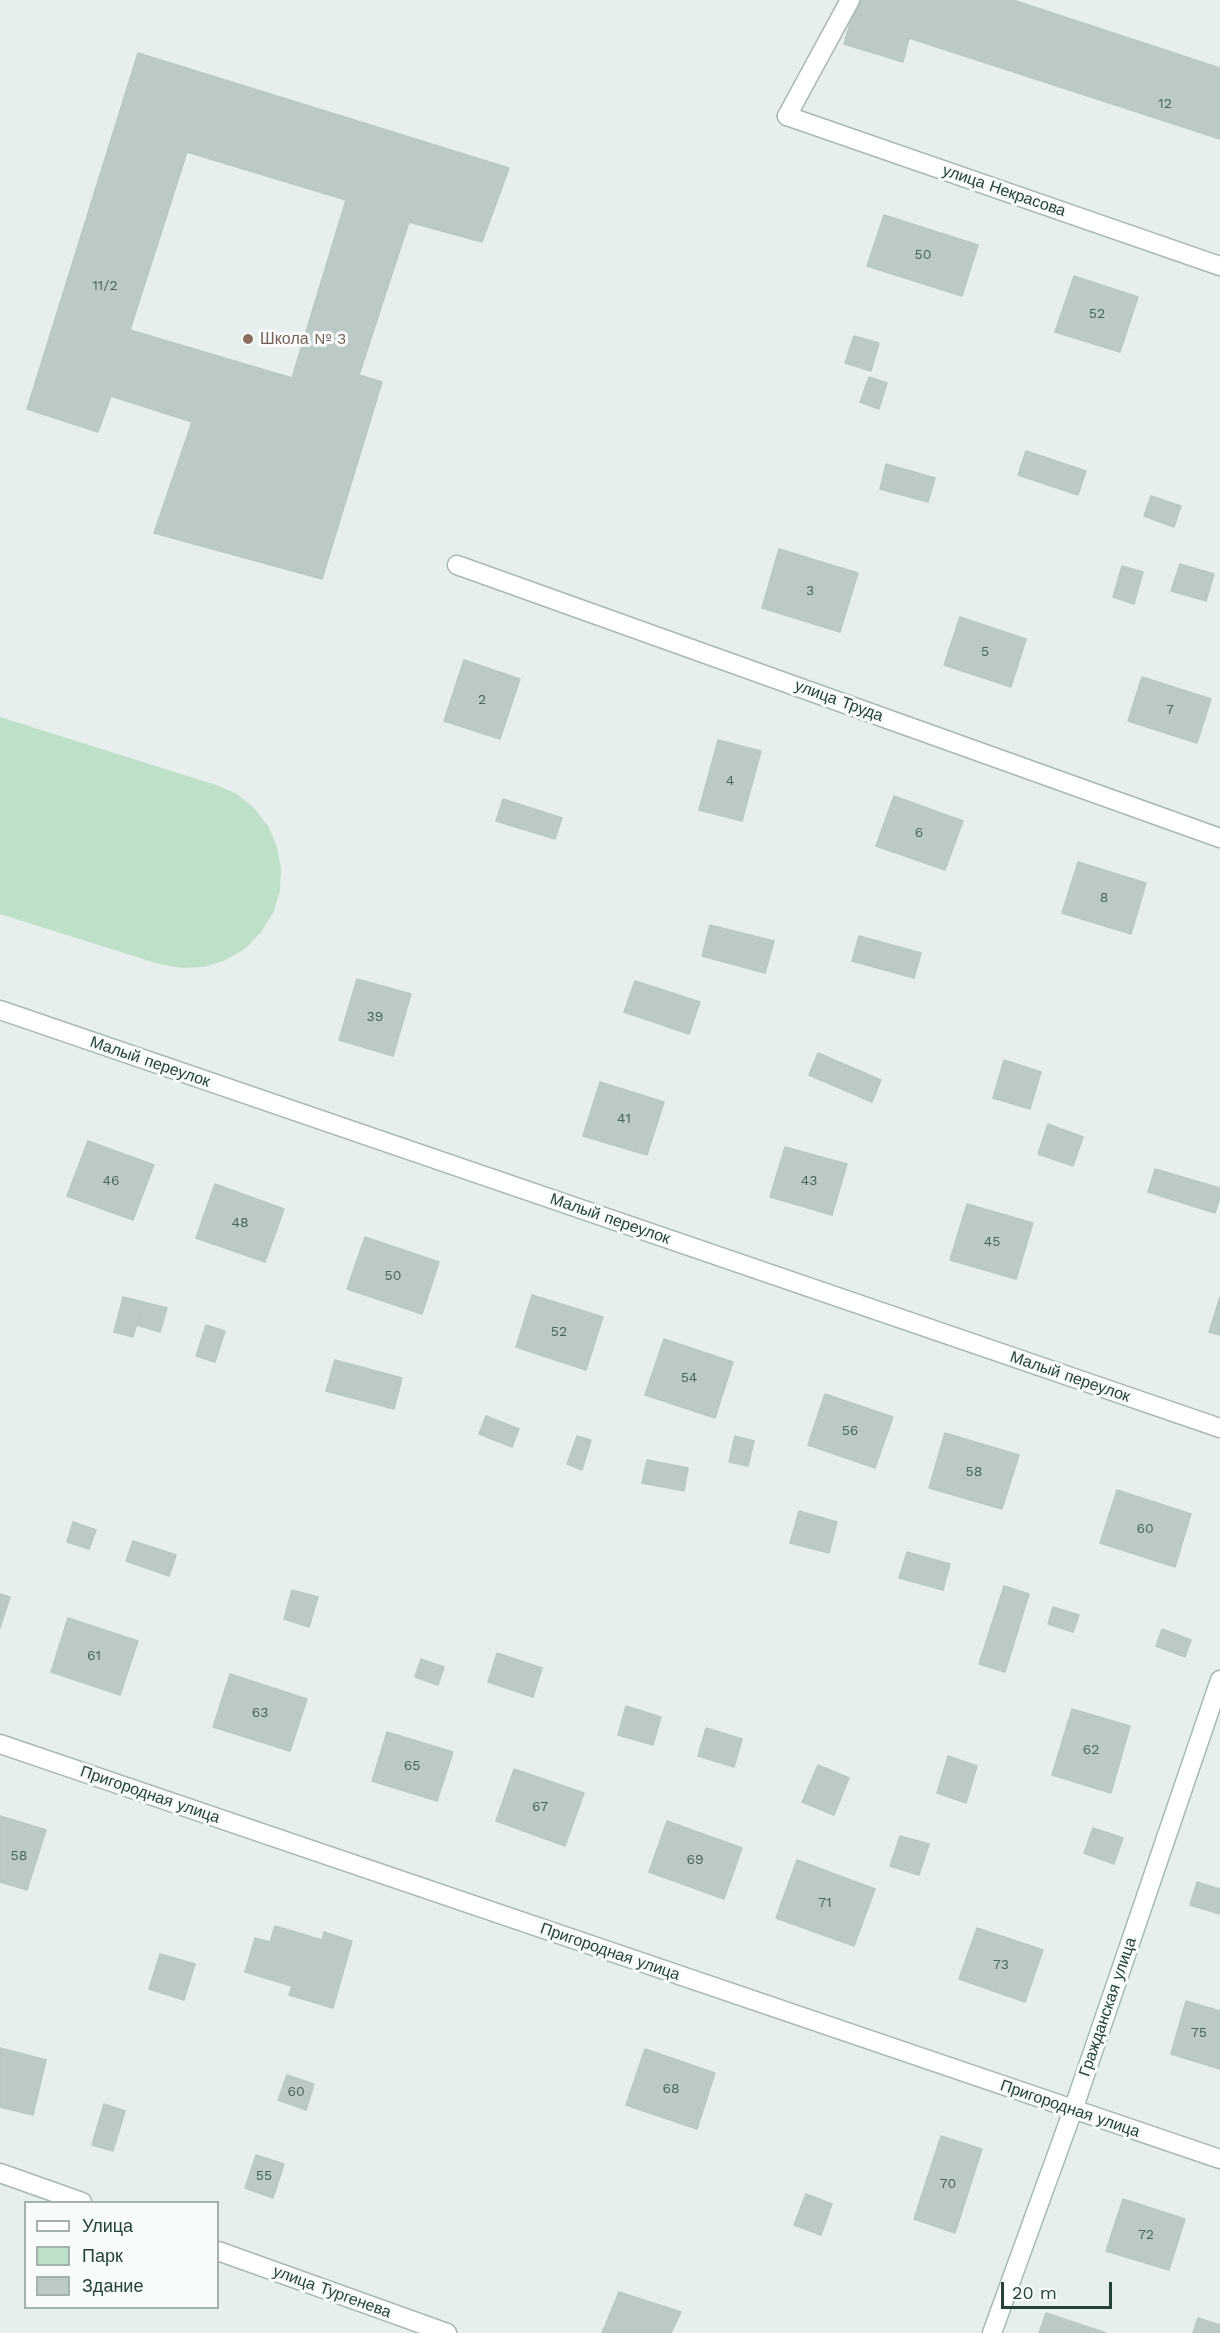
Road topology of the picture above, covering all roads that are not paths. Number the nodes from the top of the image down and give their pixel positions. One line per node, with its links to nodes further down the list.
1 (850, 0): 2 (street, улица Некрасова)
2 (1220, 266)
3 (457, 565): 4 (street, улица Труда)
4 (1220, 838)
5 (0, 1010): 6 (street, Малый переулок)
6 (1220, 1428)
7 (1220, 1680): 9 (street, Гражданская улица)
8 (0, 1744): 9 (street, Пригородная улица)
9 (1073, 2110): 10 (street, Пригородная улица); 15 (street, Гражданская улица)
10 (1220, 2159)
11 (0, 2173): 12 (street)
12 (79, 2201)
13 (219, 2251): 14 (street, улица Тургенева)
14 (447, 2333)
15 (992, 2333)

